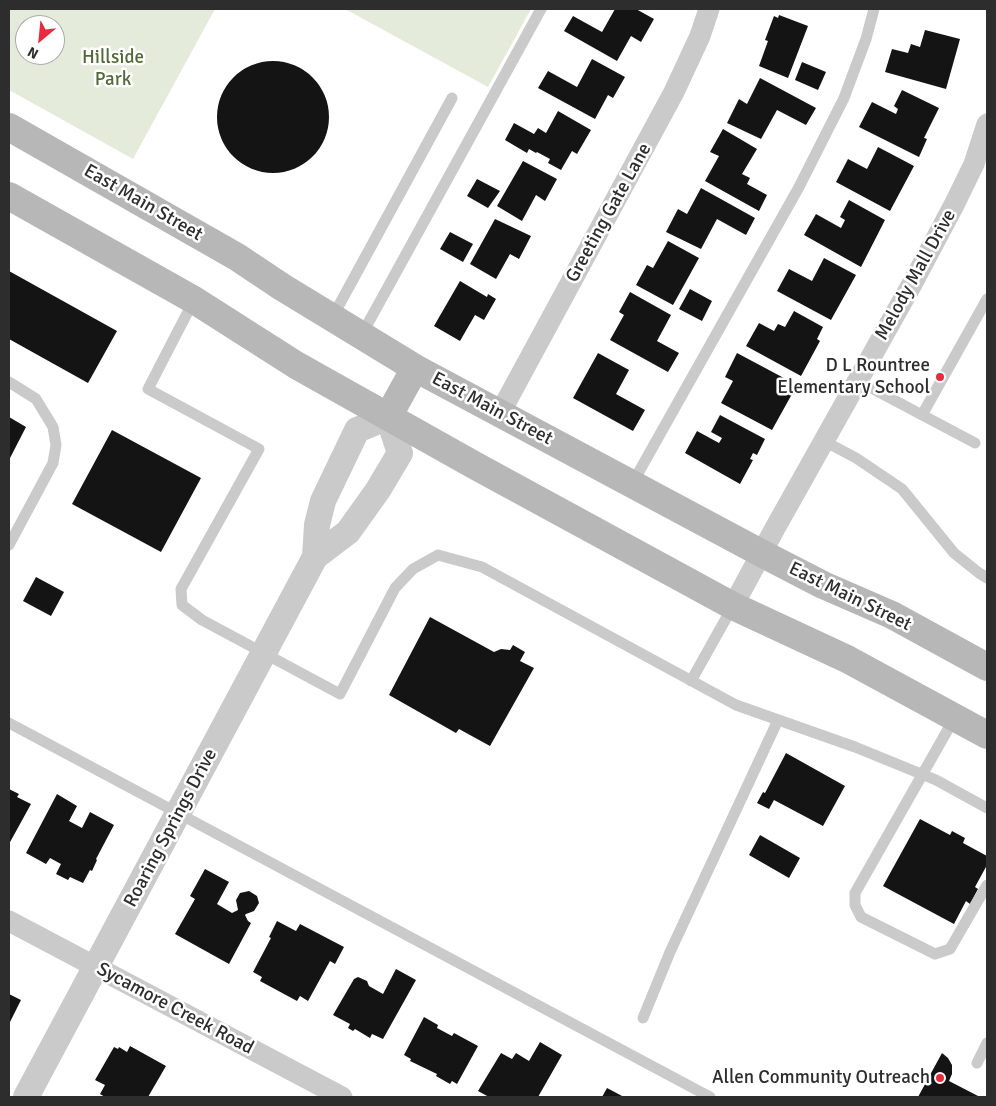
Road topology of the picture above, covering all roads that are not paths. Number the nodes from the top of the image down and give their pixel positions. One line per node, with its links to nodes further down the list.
1 (541, 9): 11 (lane)
2 (709, 9): 15 (street, Greeting Gate Lane)
3 (874, 9): 20 (lane)
4 (452, 98): 10 (lane)
5 (987, 124): 13 (street, Melody Mall Drive)
6 (9, 127): 10 (main road, East Main Street)
7 (9, 196): 9 (main road)
8 (987, 299): 16 (lane)
9 (194, 300): 17 (main road); 26 (lane)
10 (332, 318): 11 (main road, East Main Street)
11 (362, 336): 12 (main road, East Main Street)
12 (416, 368): 15 (main road, East Main Street); 17 (main road)
13 (858, 381): 16 (lane); 18 (street, Melody Mall Drive)
14 (9, 382): 21 (lane)
15 (500, 413): 20 (main road, East Main Street)
16 (922, 415): 19 (lane)
17 (388, 417): 23 (street, Roaring Springs Drive); 23 (street, Roaring Springs Drive); 25 (main road)
18 (824, 441): 22 (street, Melody Mall Drive); 24 (lane)
19 (975, 444)
20 (632, 484): 22 (main road, East Main Street)
21 (9, 545)
22 (761, 553): 25 (street, Melody Mall Drive); 27 (main road, East Main Street)
23 (315, 557): 26 (street, Roaring Springs Drive)
24 (987, 578)
25 (733, 606): 28 (lane); 29 (main road)
26 (264, 653): 28 (lane); 35 (street, Roaring Springs Drive)
27 (987, 667)
28 (692, 681): 30 (lane)
29 (955, 717): 32 (main road); 33 (lane)
30 (778, 720): 33 (lane); 39 (lane)
31 (9, 723): 35 (lane)
32 (987, 735)
33 (922, 775): 34 (lane); 36 (lane)
34 (987, 808)
35 (179, 814): 38 (street, Roaring Springs Drive); 44 (lane)
36 (987, 885)
37 (9, 921): 38 (street, Sycamore Creek Road)
38 (97, 968): 42 (street, Roaring Springs Drive); 43 (street, Sycamore Creek Road)
39 (643, 1018)
40 (987, 1043): 41 (lane)
41 (977, 1063)
42 (26, 1097)
43 (342, 1097)
44 (710, 1097)

